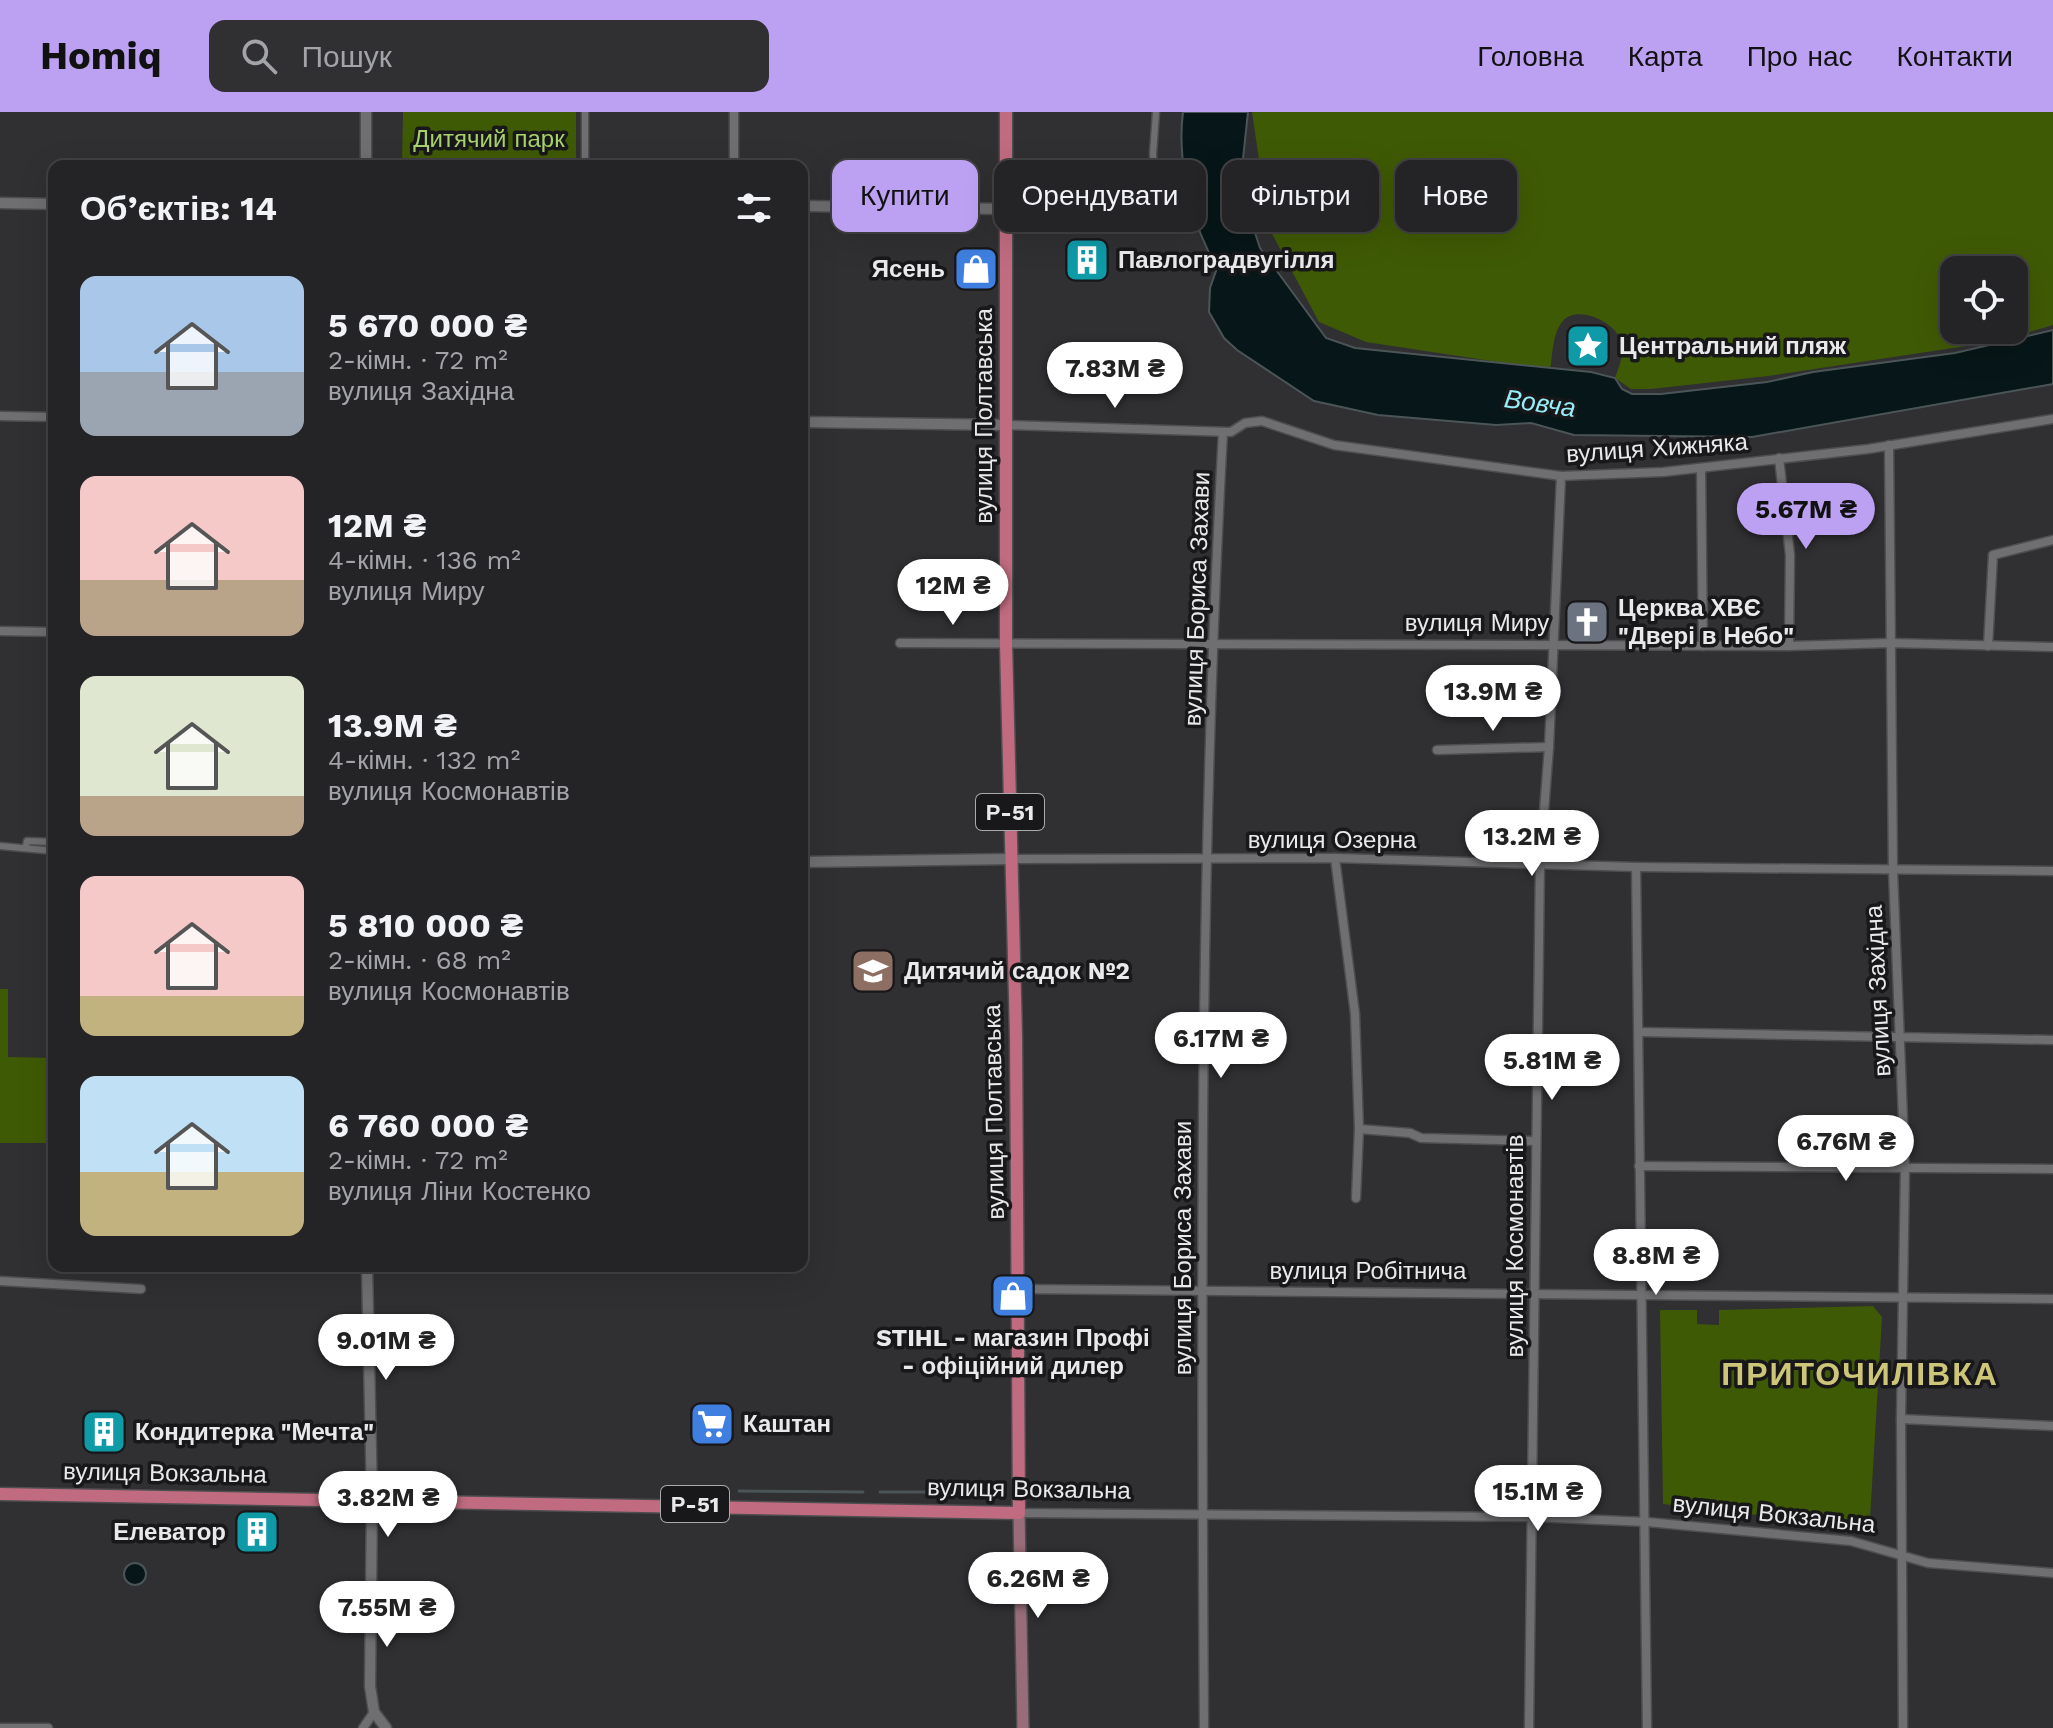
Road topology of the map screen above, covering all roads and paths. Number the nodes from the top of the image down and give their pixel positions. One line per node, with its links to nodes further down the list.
1 (366, 112): 6 (street)
2 (585, 112): 7 (street)
3 (734, 112): 8 (street)
4 (1006, 112): 9 (main road, вулиця Полтавська / Р-51)
5 (1156, 112): 10 (street)
6 (366, 160)
7 (585, 160)
8 (734, 160)
9 (1006, 160)
10 (1153, 160)
11 (0, 203): 12 (street)
12 (48, 204)
13 (808, 206): 14 (street)
14 (994, 209)
15 (1006, 232): 20 (main road, вулиця Полтавська / Р-51)
16 (0, 416): 17 (street)
17 (48, 417)
18 (2053, 419): 22 (street, вулиця Хижняка)
19 (808, 422): 20 (street)
20 (1006, 425): 21 (street, вулиця Хижняка); 33 (main road, вулиця Полтавська / Р-51)
21 (1223, 432): 25 (street, вулиця Хижняка); 29 (street, вулиця Бориса Захави)
22 (1889, 445): 23 (street, вулиця Хижняка); 32 (street, вулиця Західна)
23 (1779, 458): 24 (street, вулиця Хижняка); 35 (street)
24 (1701, 468): 25 (street, вулиця Хижняка); 34 (street)
25 (1561, 476): 31 (street, вулиця Космонавтів)
26 (2053, 540): 36 (street)
27 (0, 631): 28 (street)
28 (48, 632)
29 (1212, 642): 31 (street, вулиця Миру); 33 (street, вулиця Миру); 46 (street, вулиця Бориса Захави)
30 (900, 643): 33 (street, вулиця Миру)
31 (1554, 643): 34 (street, вулиця Миру); 38 (street, вулиця Космонавтів)
32 (1890, 643): 35 (street, вулиця Миру); 36 (street, вулиця Миру); 50 (street, вулиця Західна)
33 (1006, 644): 45 (main road, вулиця Полтавська / Р-51)
34 (1703, 646): 35 (street, вулиця Миру)
35 (1789, 646)
36 (1988, 646): 37 (street, вулиця Миру)
37 (2053, 647)
38 (1549, 747): 39 (street); 48 (street, вулиця Космонавтів)
39 (1437, 750)
40 (48, 842): 42 (street)
41 (0, 846): 42 (street)
42 (26, 846): 43 (street)
43 (48, 851)
44 (1335, 858): 46 (street, вулиця Озерна); 48 (street, вулиця Озерна); 55 (street)
45 (1010, 859): 46 (street, вулиця Озерна); 47 (street, вулиця Озерна); 64 (main road, вулиця Полтавська / Р-51)
46 (1208, 859): 65 (street, вулиця Бориса Захави)
47 (808, 862)
48 (1540, 862): 49 (street, вулиця Озерна); 56 (street, вулиця Космонавтів)
49 (1636, 867): 50 (street, вулиця Озерна); 52 (street)
50 (1893, 871): 51 (street, вулиця Озерна); 53 (street, вулиця Західна)
51 (2053, 871)
52 (1639, 1032): 53 (street); 57 (street)
53 (1901, 1039): 54 (street); 58 (street, вулиця Західна)
54 (2053, 1040)
55 (1359, 1129): 56 (street); 60 (street)
56 (1535, 1141): 66 (street, вулиця Космонавтів)
57 (1639, 1166): 58 (street); 67 (street)
58 (1905, 1168): 59 (street); 68 (street, вулиця Західна)
59 (2053, 1169)
60 (1356, 1198)
61 (367, 1272): 73 (street)
62 (0, 1281): 63 (street)
63 (141, 1289)
64 (1018, 1289): 65 (street, вулиця Робітнича); 74 (main road, вулиця Полтавська / Р-51)
65 (1201, 1289): 66 (street, вулиця Робітнича); 75 (street, вулиця Бориса Захави)
66 (1535, 1292): 67 (street, вулиця Робітнича); 76 (street, вулиця Космонавтів)
67 (1640, 1297): 68 (street, вулиця Робітнича); 77 (street)
68 (1903, 1297): 69 (street, вулиця Робітнича); 70 (street, вулиця Західна)
69 (2053, 1299)
70 (1901, 1419): 71 (street); 78 (street, вулиця Західна)
71 (2053, 1426)
72 (0, 1494): 73 (main road, вулиця Вокзальна / Р-51)
73 (372, 1499): 74 (main road, вулиця Вокзальна / Р-51); 80 (street)
74 (1019, 1513): 75 (street, вулиця Вокзальна); 85 (main road, вулиця Полтавська)
75 (1203, 1513): 76 (street, вулиця Вокзальна); 86 (street, вулиця Бориса Захави)
76 (1534, 1517): 77 (street, вулиця Вокзальна); 87 (street, вулиця Космонавтів)
77 (1647, 1522): 78 (street, вулиця Вокзальна); 88 (street)
78 (1901, 1553): 79 (street, вулиця Вокзальна); 89 (street, вулиця Західна)
79 (2053, 1573)
80 (374, 1712): 83 (street); 84 (street)
81 (0, 1728): 82 (street)
82 (48, 1728)
83 (363, 1728)
84 (386, 1728)
85 (1023, 1728)
86 (1204, 1728)
87 (1529, 1728)
88 (1647, 1728)
89 (1903, 1728)

